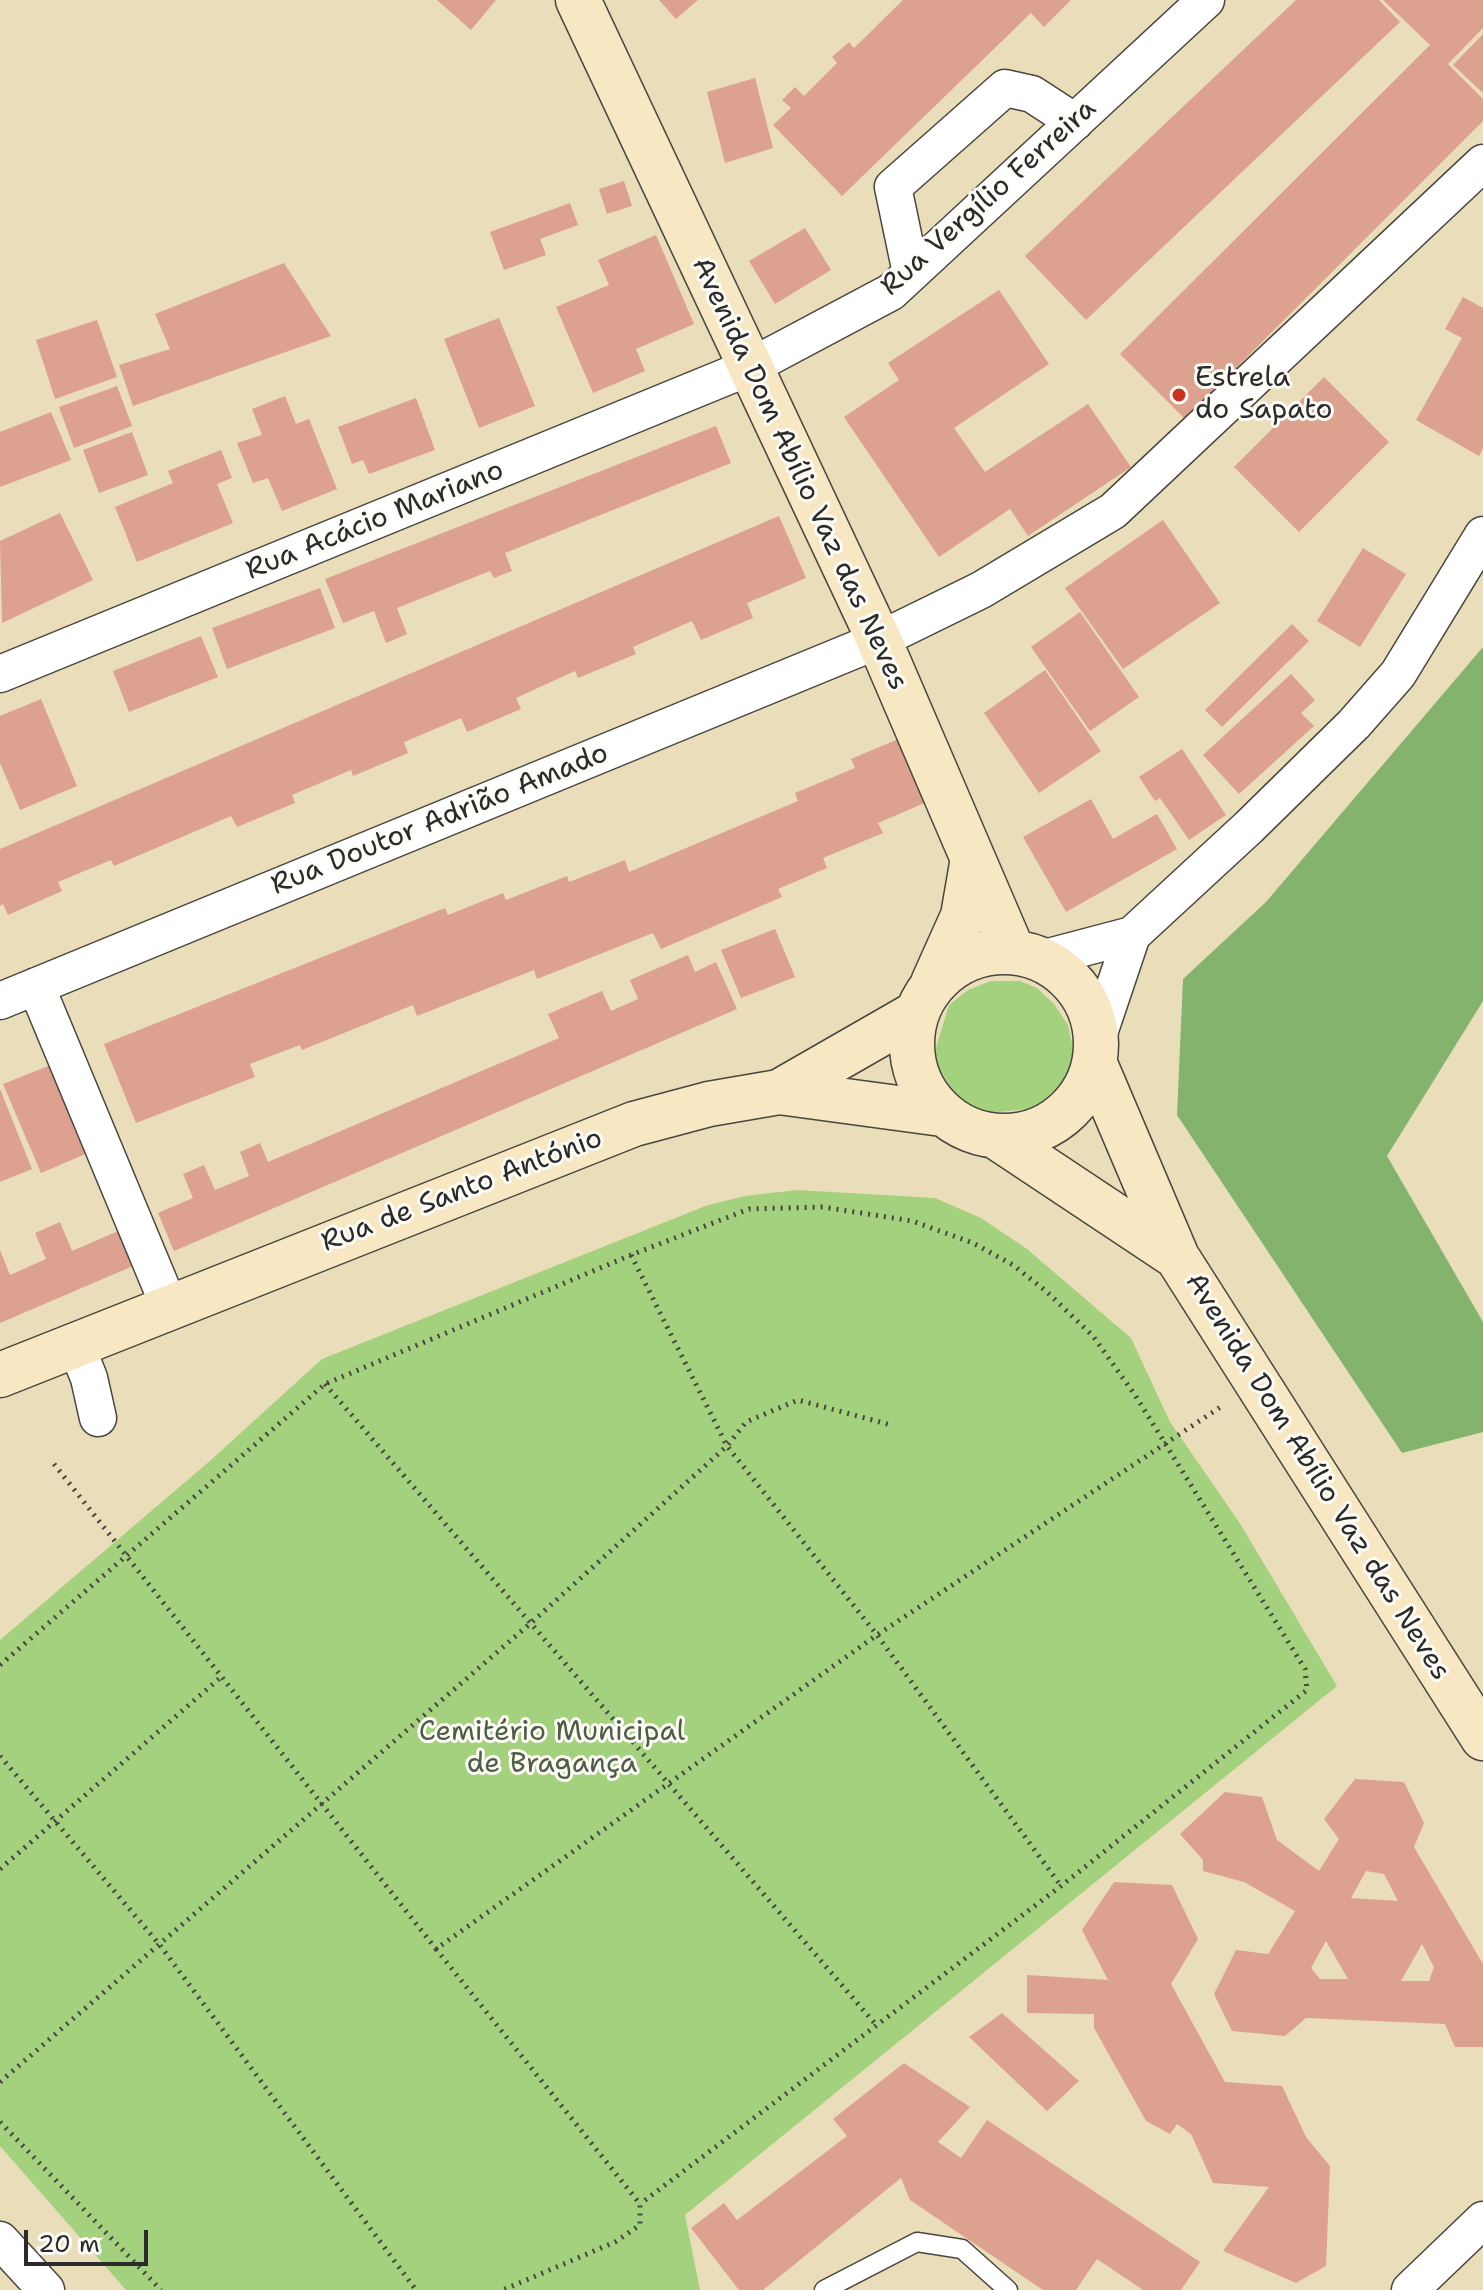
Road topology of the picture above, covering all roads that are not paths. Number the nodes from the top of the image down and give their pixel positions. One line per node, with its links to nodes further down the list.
1 (578, 0): 6 (street, Avenida Dom Abílio Vaz das Neves)
2 (1206, 0): 3 (street, Rua Vergílio Ferreira)
3 (1075, 122): 5 (street, Rua Vergílio Ferreira); 5 (street)
4 (1483, 163): 8 (street, Rua Doutor Adrião Amado)
5 (911, 273): 6 (street, Rua Vergílio Ferreira)
6 (750, 367): 8 (street, Avenida Dom Abílio Vaz das Neves); 9 (street, Rua Acácio Mariano)
7 (1483, 535): 11 (street)
8 (879, 640): 10 (street, Avenida Dom Abílio Vaz das Neves); 13 (street, Rua Doutor Adrião Amado)
9 (0, 674)
10 (972, 864): 12 (street, Avenida Dom Abílio Vaz das Neves); 14 (street)
11 (1132, 935): 12 (street); 16 (street)
12 (1027, 956): 14 (street); 16 (street)
13 (36, 986): 15 (street, Rua Doutor Adrião Amado); 21 (street)
14 (924, 998): 17 (street); 18 (street)
15 (0, 1001)
16 (1096, 1051): 19 (street); 20 (street)
17 (779, 1092): 18 (street, Rua de Santo António); 21 (street, Rua de Santo António)
18 (942, 1114): 19 (street)
19 (995, 1136): 20 (street)
20 (1177, 1257): 25 (street, Avenida Dom Abílio Vaz das Neves)
21 (169, 1306): 22 (street, Rua de Santo António)
22 (75, 1343): 23 (street, Rua de Santo António); 24 (street)
23 (0, 1375)
24 (98, 1418)
25 (1483, 1738)
26 (1483, 2220): 31 (street)
27 (0, 2240): 28 (street)
28 (46, 2290)
29 (824, 2290): 30 (lane)
30 (1008, 2290)
31 (1410, 2290)

